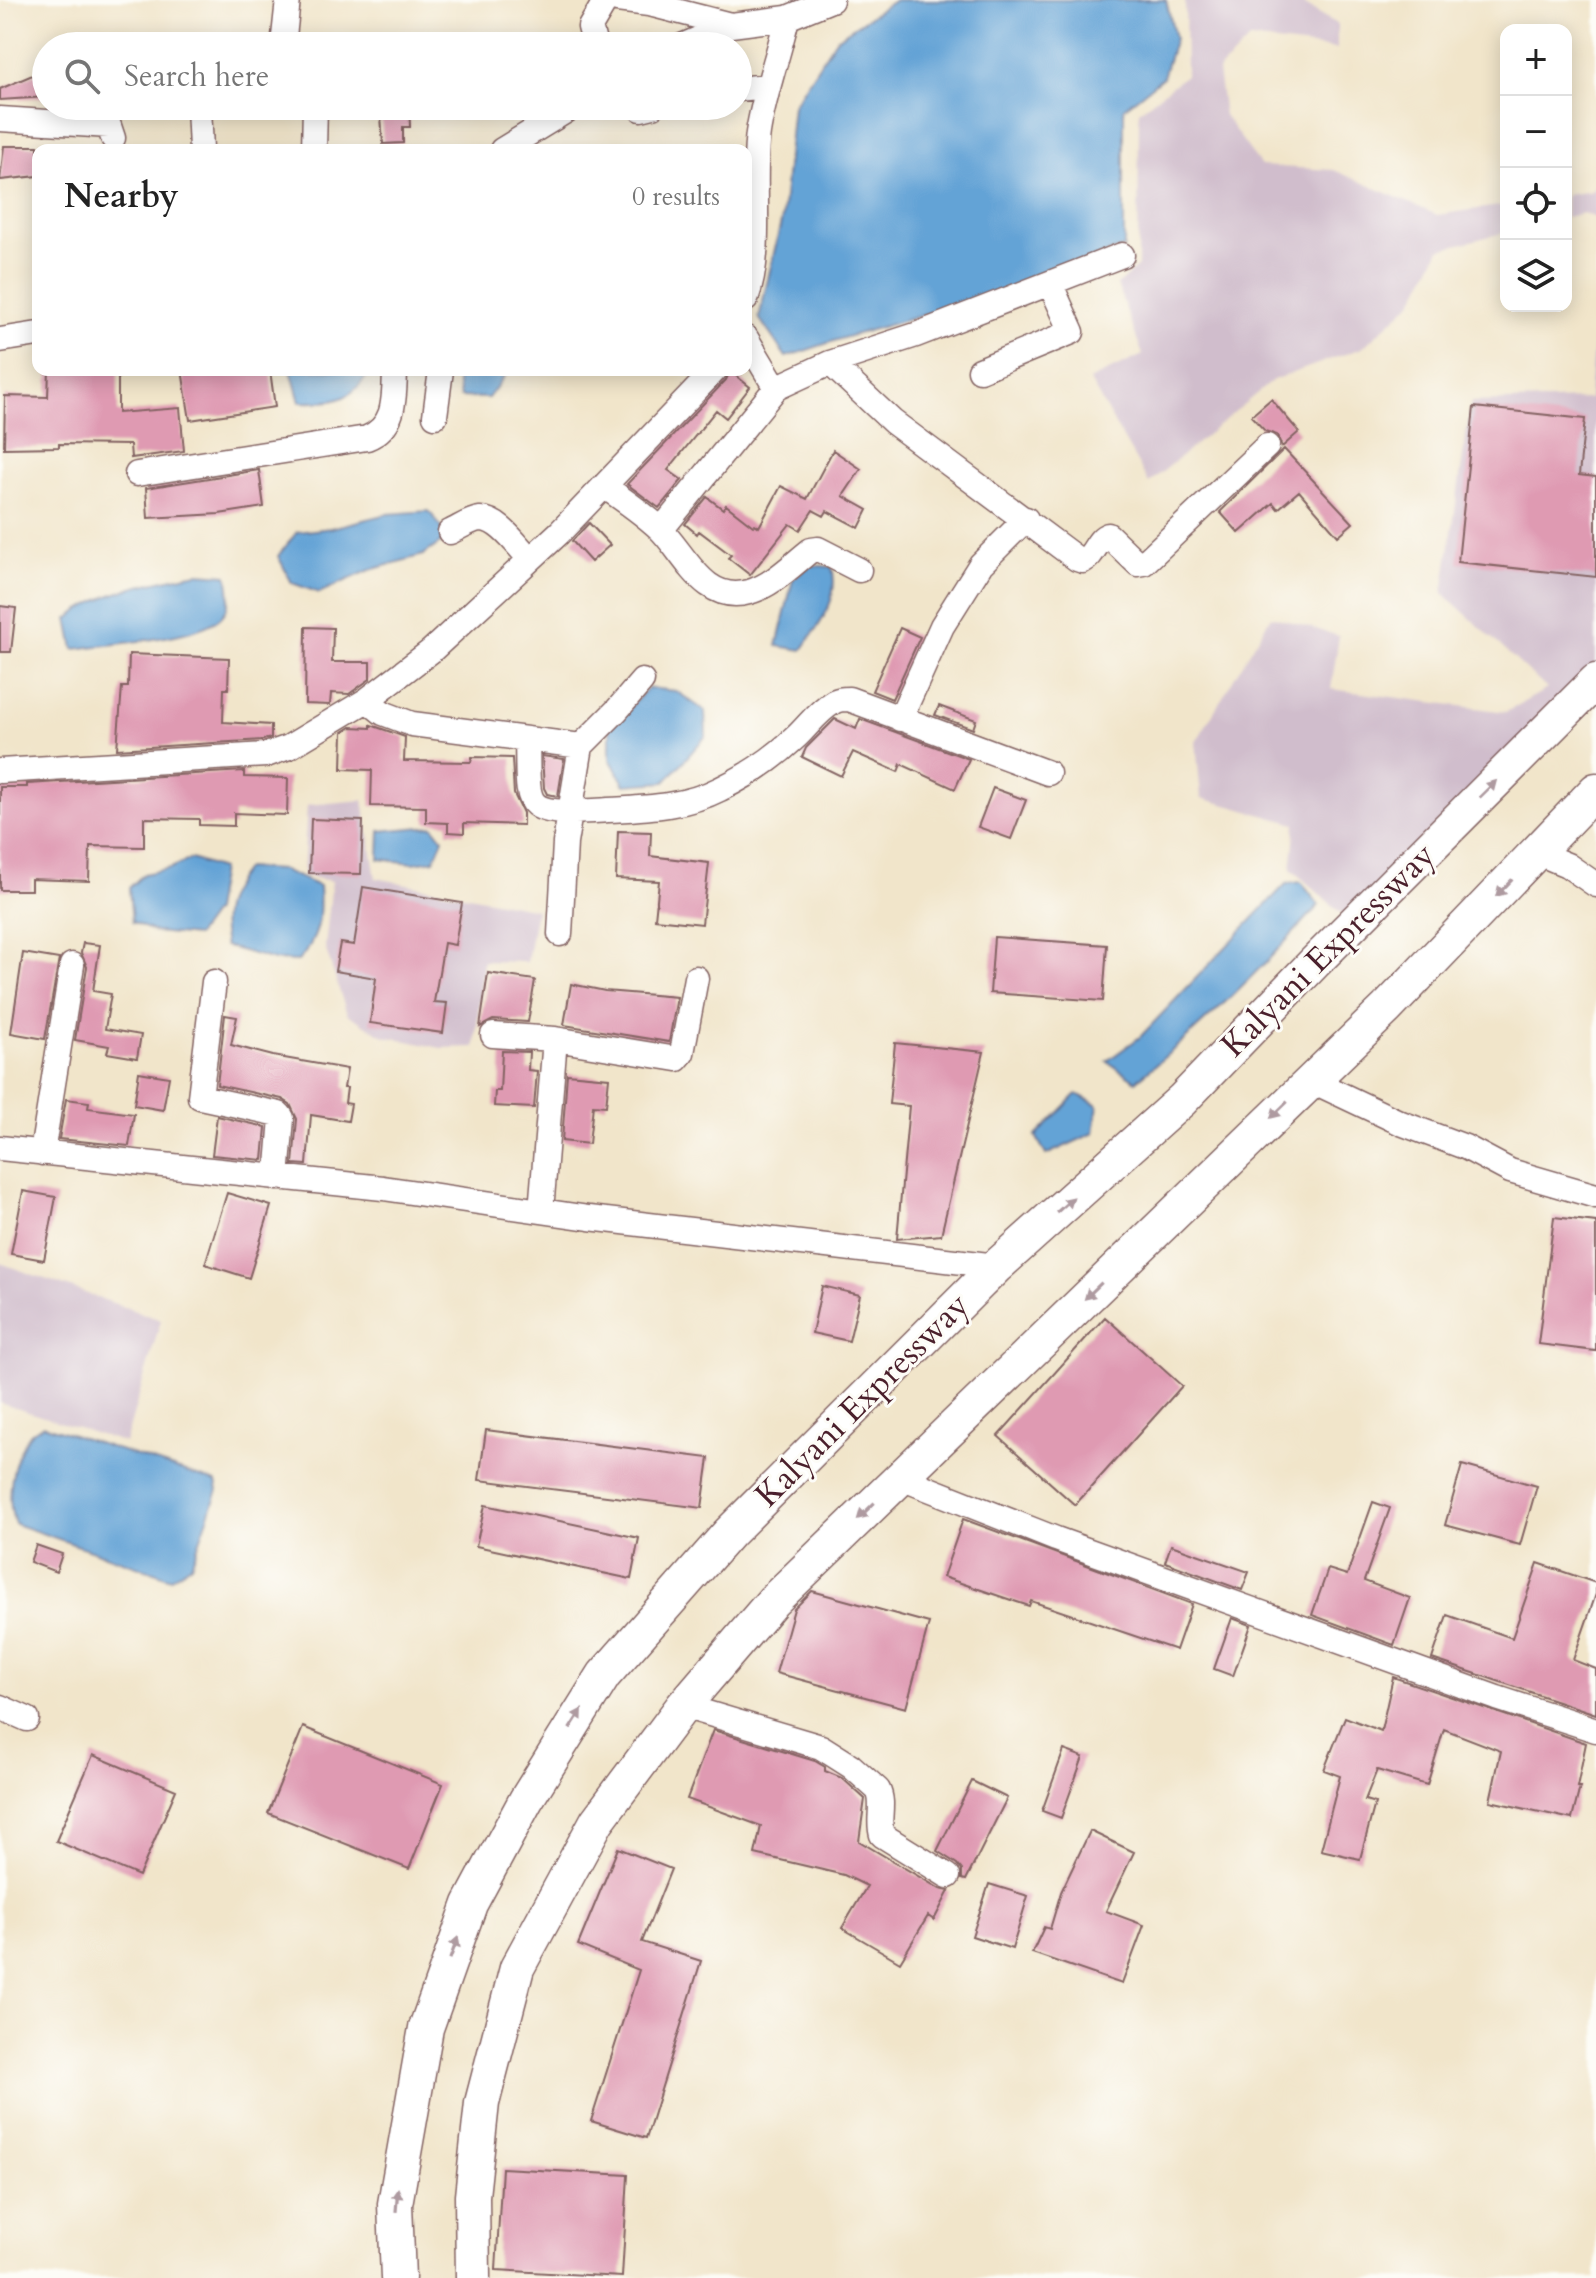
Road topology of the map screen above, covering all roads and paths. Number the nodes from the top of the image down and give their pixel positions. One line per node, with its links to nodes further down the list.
1 (288, 0): 8 (street)
2 (606, 0): 9 (street)
3 (617, 0): 5 (street)
4 (831, 0): 6 (street)
5 (682, 6): 7 (street)
6 (787, 18): 7 (street); 11 (street)
7 (731, 25): 10 (street)
8 (285, 32)
9 (591, 32)
10 (715, 32)
11 (767, 86): 12 (street); 21 (street)
12 (752, 88)
13 (0, 119): 17 (street)
14 (200, 120): 18 (street)
15 (315, 120): 19 (street)
16 (551, 120): 20 (street)
17 (113, 138)
18 (201, 144)
19 (314, 144)
20 (512, 144)
21 (752, 197)
22 (1122, 255): 23 (street)
23 (1050, 283): 27 (street); 28 (street)
24 (32, 335): 25 (street)
25 (0, 340)
26 (752, 348): 32 (street)
27 (830, 363): 32 (street); 37 (street)
28 (980, 370)
29 (394, 376): 35 (street)
30 (440, 376): 33 (street)
31 (709, 376): 36 (street)
32 (776, 388): 38 (street)
33 (435, 416)
34 (1267, 446): 37 (street)
35 (137, 474)
36 (604, 486): 38 (street); 40 (street)
37 (1026, 519): 45 (street)
38 (661, 530): 41 (street)
39 (450, 532): 40 (street)
40 (530, 559): 44 (street)
41 (859, 570)
42 (642, 681): 47 (street)
43 (1596, 681): 66 (highway, Kalyani Expressway, one-way to 43)
44 (367, 700): 46 (street); 48 (street)
45 (900, 719): 49 (street); 51 (street)
46 (527, 739): 47 (street); 51 (street)
47 (581, 746): 51 (street)
48 (0, 771)
49 (1048, 773)
50 (1596, 790): 52 (highway)
51 (570, 812): 54 (street)
52 (1538, 853): 53 (street); 60 (highway, one-way to 60)
53 (1596, 885)
54 (560, 934)
55 (72, 965): 62 (street)
56 (696, 978): 59 (street)
57 (214, 982): 63 (street)
58 (493, 1035): 59 (street)
59 (555, 1039): 65 (street)
60 (1310, 1080): 64 (street); 67 (highway, one-way to 67)
61 (0, 1148): 62 (street)
62 (42, 1153): 63 (street)
63 (277, 1178): 65 (street)
64 (1596, 1196)
65 (541, 1211): 66 (street)
66 (997, 1266): 73 (highway, Kalyani Expressway, one-way to 66)
67 (901, 1478): 68 (highway, one-way to 68); 71 (street)
68 (683, 1706): 72 (street); 74 (highway)
69 (0, 1707): 70 (street)
70 (27, 1719)
71 (1596, 1730)
72 (948, 1876)
73 (398, 2278)
74 (473, 2278)

